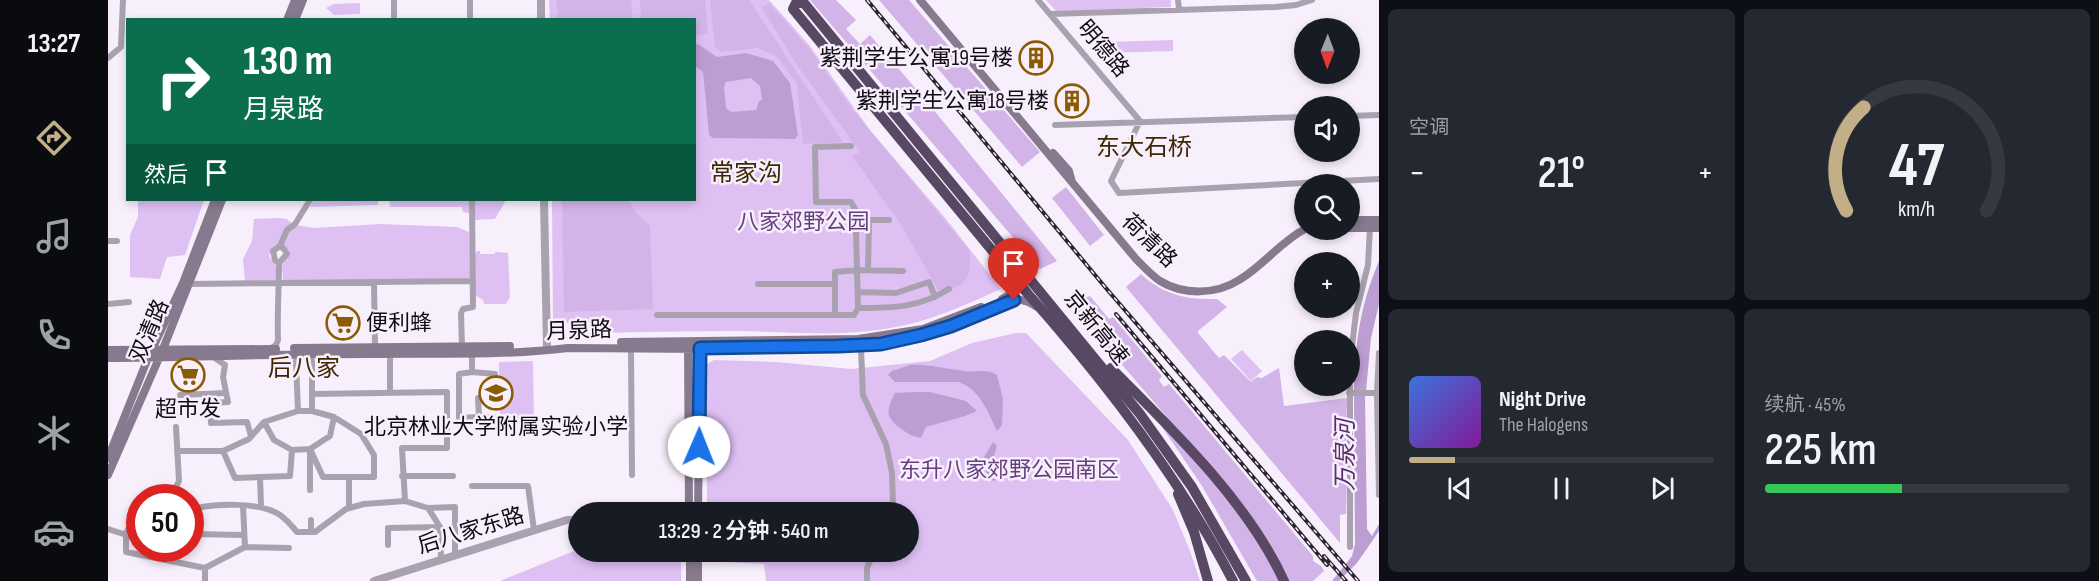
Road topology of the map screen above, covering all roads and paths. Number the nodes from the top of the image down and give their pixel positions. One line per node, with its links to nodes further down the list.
1 (123, 0): 20 (street)
2 (295, 0): 15 (main road)
3 (303, 0): 16 (main road)
4 (394, 0): 17 (street)
5 (470, 0): 18 (street)
6 (541, 0): 19 (street)
7 (920, 0): 28 (main road, 荷清路)
8 (926, 0): 28 (main road, 荷清路)
9 (1038, 0): 14 (street, 明德路)
10 (1178, 0): 13 (street)
11 (1312, 0): 12 (street)
12 (1275, 4): 13 (street)
13 (1179, 9): 14 (street)
14 (1050, 14): 24 (street, 明德路)
15 (288, 18)
16 (296, 18)
17 (394, 18)
18 (470, 18)
19 (542, 18)
20 (108, 58)
21 (1379, 115): 22 (street)
22 (1360, 116)
23 (1294, 117): 24 (street)
24 (1140, 121): 25 (street); 27 (street)
25 (1055, 125)
26 (851, 146): 34 (street)
27 (1379, 178)
28 (1072, 185): 40 (main road, 荷清路)
29 (215, 201): 79 (main road, 双清路)
30 (222, 201): 54 (main road, 双清路)
31 (309, 201): 43 (street)
32 (472, 201): 49 (street)
33 (544, 201): 71 (street)
34 (869, 220): 35 (street); 46 (street)
35 (889, 220)
36 (1360, 220): 37 (main road)
37 (1379, 220)
38 (1374, 228): 66 (street)
39 (856, 231): 45 (street)
40 (1294, 236)
41 (108, 241): 42 (street)
42 (117, 241)
43 (279, 246): 44 (street); 44 (street)
44 (279, 262): 50 (street)
45 (857, 270): 46 (street); 53 (street); 56 (street)
46 (868, 270): 47 (street)
47 (903, 271)
48 (1015, 278): 63 (highway, 京新高速); 67 (highway, 京新高速); 69 (main road, 月泉路)
49 (473, 281): 51 (street); 75 (street)
50 (279, 282): 51 (street); 54 (street); 73 (street)
51 (374, 282): 72 (street)
52 (758, 284): 53 (street)
53 (836, 284): 65 (street)
54 (189, 285): 77 (main road, 双清路)
55 (949, 289): 58 (street)
56 (858, 292): 57 (street); 61 (street)
57 (896, 292): 58 (street); 62 (street)
58 (935, 297): 62 (street)
59 (129, 302): 60 (street)
60 (108, 304)
61 (858, 308): 62 (street); 65 (street)
62 (900, 308)
63 (1042, 310): 70 (main road, 月泉路); 106 (highway, 京新高速)
64 (657, 315): 65 (street)
65 (836, 315)
66 (1354, 330)
67 (1076, 334): 153 (highway, 京新高速); 154 (highway)
68 (688, 344): 69 (main road, 月泉路); 71 (main road, 月泉路); 75 (main road, 月泉路); 118 (main road)
69 (700, 344): 70 (main road, 月泉路); 119 (main road)
70 (852, 345): 120 (street)
71 (547, 346): 75 (main road, 月泉路)
72 (375, 347): 73 (main road, 月泉路); 75 (main road, 月泉路)
73 (270, 349): 77 (main road, 月泉路)
74 (108, 350): 79 (main road, 月泉路)
75 (464, 350): 80 (main road, 月泉路); 85 (street)
76 (631, 352): 108 (street)
77 (161, 353): 79 (main road, 月泉路); 80 (main road, 月泉路); 107 (main road, 双清路)
78 (1379, 353): 91 (street)
79 (150, 354): 81 (main road, 月泉路); 105 (main road, 双清路)
80 (211, 356): 90 (street)
81 (108, 358)
82 (390, 359): 89 (street)
83 (296, 361): 86 (street)
84 (312, 361): 87 (street)
85 (472, 372): 85 (street)
86 (297, 376): 87 (street); 95 (street)
87 (312, 376): 92 (street)
88 (1360, 390): 91 (street)
89 (390, 392): 92 (street); 109 (street)
90 (226, 393): 93 (street); 100 (street)
91 (1377, 393): 116 (street)
92 (312, 394): 96 (street)
93 (180, 395)
94 (1350, 396): 137 (street)
95 (298, 411): 96 (street); 98 (street)
96 (312, 411): 97 (street)
97 (334, 417): 101 (street); 112 (street)
98 (264, 422): 100 (street); 102 (street)
99 (176, 428): 103 (street)
100 (251, 436): 104 (street)
101 (310, 449): 102 (street); 112 (street); 115 (street)
102 (292, 450): 111 (street)
103 (177, 451): 104 (street); 113 (street)
104 (223, 451): 111 (street)
105 (108, 458)
106 (1168, 471): 151 (highway); 152 (highway, 京新高速)
107 (108, 475)
108 (632, 475)
109 (402, 476): 110 (street); 117 (street)
110 (453, 476)
111 (260, 477): 122 (street)
112 (349, 478): 124 (street)
113 (178, 484)
114 (472, 486): 130 (street)
115 (310, 490)
116 (1379, 495)
117 (405, 501): 124 (street); 125 (street)
118 (689, 502)
119 (698, 502)
120 (893, 502)
121 (243, 506): 122 (street); 123 (street); 134 (street)
122 (261, 506): 131 (street)
123 (204, 507)
124 (349, 508): 131 (street)
125 (428, 508): 128 (street); 139 (street)
126 (311, 519): 131 (street)
127 (568, 520): 130 (street, 后八家东路)
128 (440, 527): 135 (street); 140 (street)
129 (108, 529): 132 (street)
130 (534, 531): 139 (street, 后八家东路)
131 (311, 532)
132 (126, 534)
133 (204, 534): 134 (street)
134 (244, 535): 136 (street)
135 (388, 545)
136 (245, 547): 138 (street); 145 (street)
137 (1350, 547)
138 (289, 548)
139 (456, 555): 140 (street, 后八家东路)
140 (441, 559): 147 (street, 后八家东路)
141 (175, 562): 145 (street)
142 (690, 562): 148 (main road)
143 (698, 562): 149 (main road)
144 (870, 562): 150 (street)
145 (205, 568): 146 (street)
146 (205, 581)
147 (374, 581)
148 (690, 581)
149 (698, 581)
150 (867, 581)
151 (1208, 581)
152 (1233, 581)
153 (1246, 581)
154 (1284, 581)

